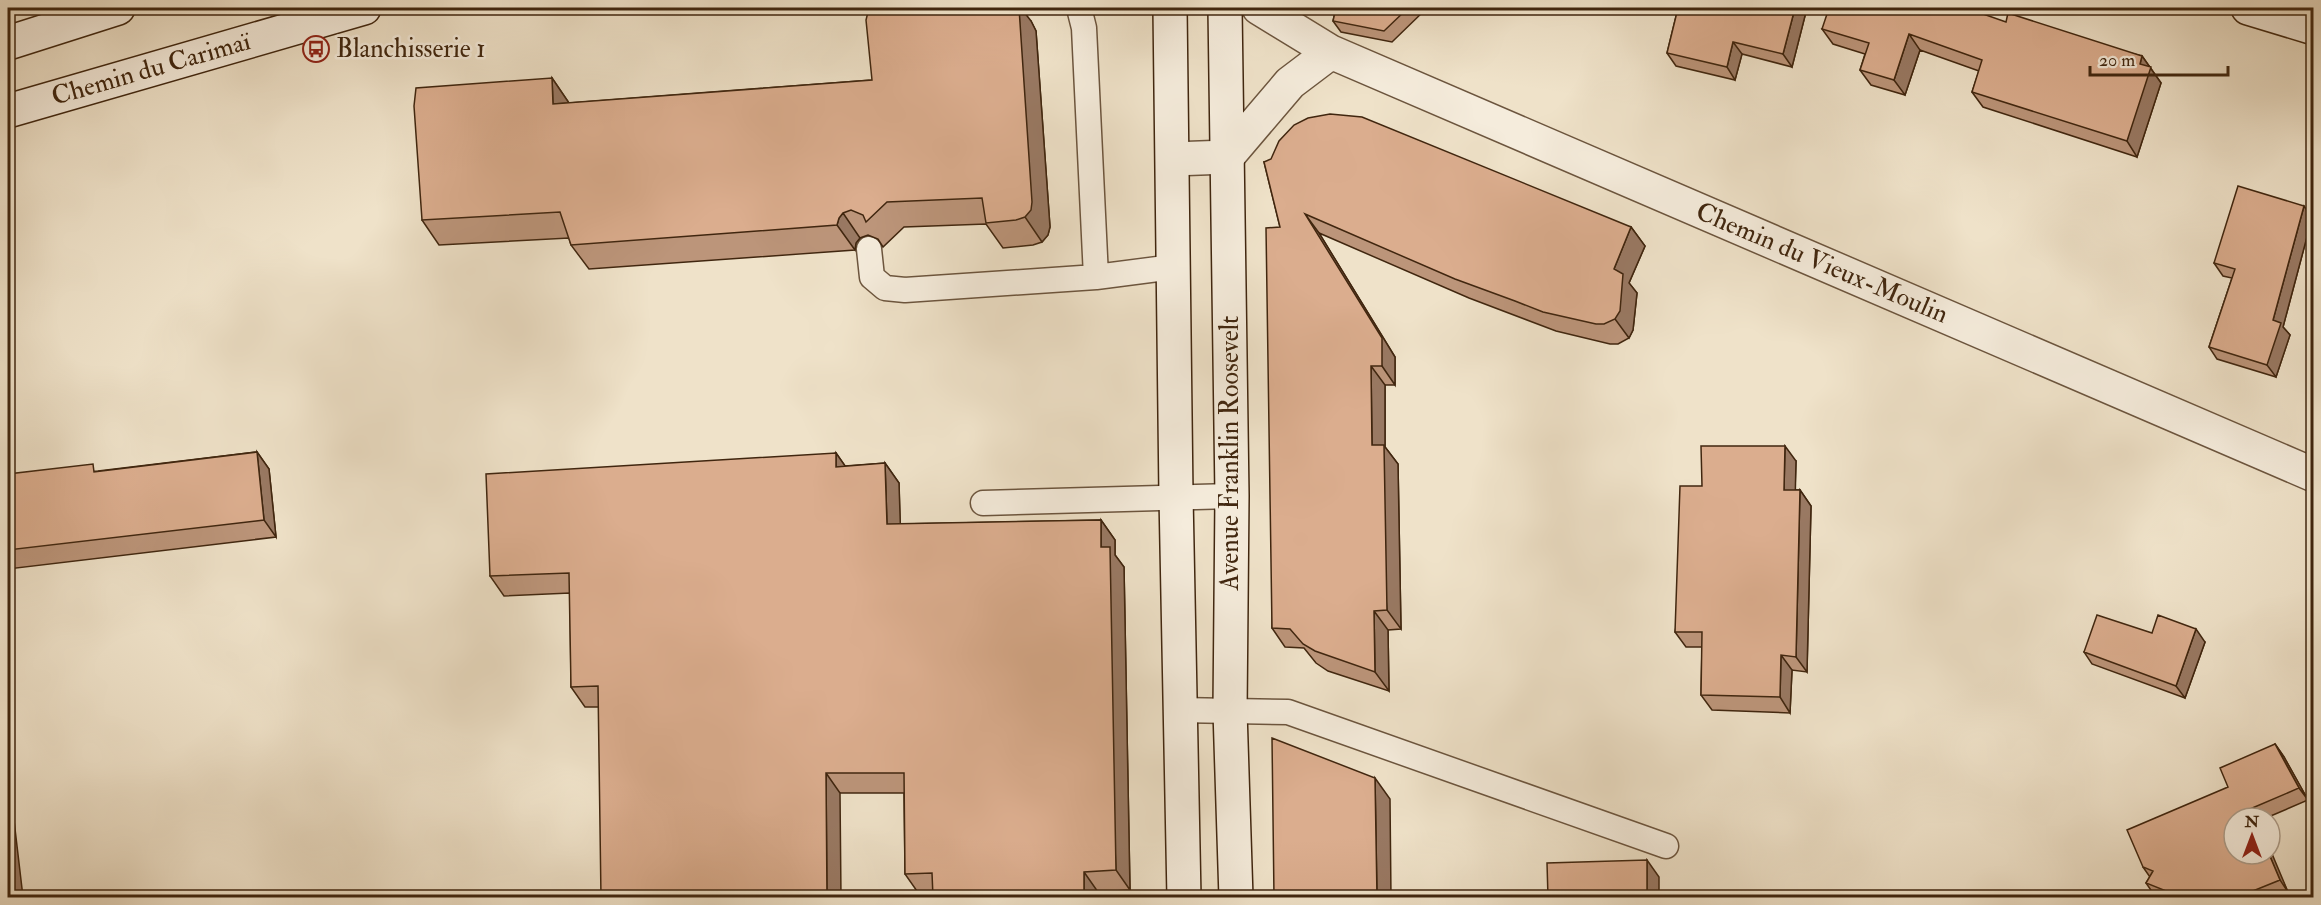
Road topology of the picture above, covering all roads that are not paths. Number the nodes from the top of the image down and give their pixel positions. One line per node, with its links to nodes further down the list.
1 (118, 8): 9 (main road)
2 (364, 8): 11 (main road, Chemin du Carimaï)
3 (1079, 8): 16 (lane)
4 (1170, 8): 13 (main road, Avenue Franklin Roosevelt)
5 (1225, 8): 12 (main road, Avenue Franklin Roosevelt)
6 (1258, 8): 10 (main road, Chemin du Vieux-Moulin)
7 (2247, 8): 8 (main road)
8 (2313, 28)
9 (8, 42)
10 (1331, 52): 12 (main road); 17 (main road, Chemin du Vieux-Moulin)
11 (8, 111)
12 (1227, 157): 13 (main road); 19 (main road, Avenue Franklin Roosevelt)
13 (1173, 159): 15 (main road, Avenue Franklin Roosevelt)
14 (869, 249): 16 (lane)
15 (1173, 267): 16 (lane); 18 (main road, Avenue Franklin Roosevelt)
16 (1096, 277)
17 (2313, 475)
18 (1176, 496): 19 (lane); 20 (lane); 21 (main road, Avenue Franklin Roosevelt)
19 (1232, 496): 22 (main road, Avenue Franklin Roosevelt)
20 (983, 503)
21 (1179, 710): 22 (lane); 24 (main road, Avenue Franklin Roosevelt)
22 (1230, 711): 23 (lane); 25 (main road, Avenue Franklin Roosevelt)
23 (1666, 846)
24 (1184, 897)
25 (1236, 897)

